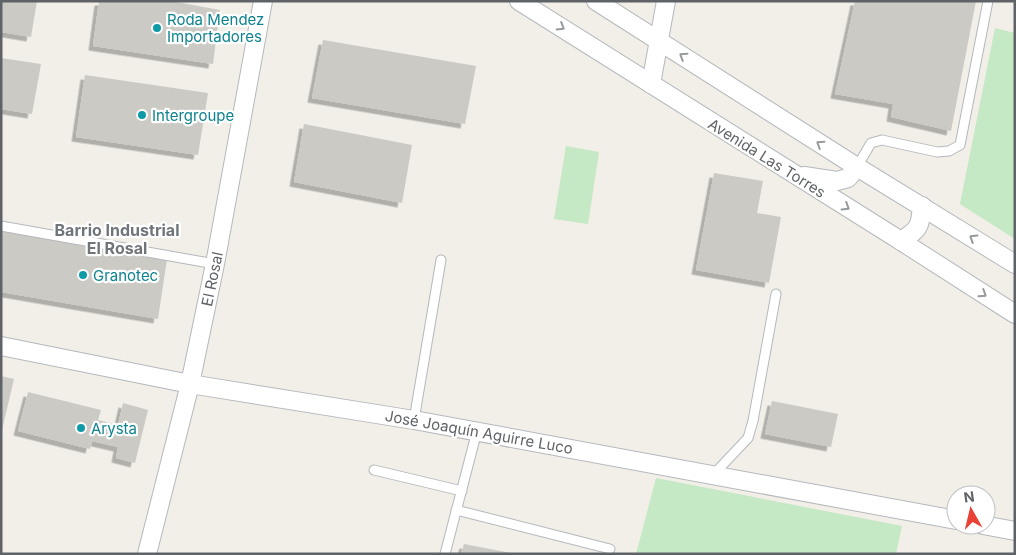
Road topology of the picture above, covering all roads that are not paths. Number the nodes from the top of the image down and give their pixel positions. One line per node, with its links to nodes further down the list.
1 (264, 1): 14 (street, El Rosal)
2 (519, 1): 7 (street, Avenida Las Torres, one-way to 7)
3 (596, 1): 6 (street)
4 (666, 1): 6 (street)
5 (988, 1): 8 (lane)
6 (659, 40): 7 (street); 8 (street, one-way to 6)
7 (651, 84): 9 (street, Avenida Las Torres)
8 (857, 167): 9 (street); 10 (street)
9 (793, 174): 12 (street, Avenida Las Torres, one-way to 12)
10 (922, 206): 12 (street); 15 (street, one-way to 10)
11 (1, 226): 14 (lane)
12 (901, 241): 17 (street, Avenida Las Torres, one-way to 17)
13 (441, 260): 20 (lane)
14 (215, 264): 19 (street, El Rosal)
15 (1015, 264)
16 (776, 294): 23 (lane)
17 (1015, 314)
18 (1, 346): 19 (street, José Joaquín Aguirre Luco)
19 (190, 384): 20 (street, José Joaquín Aguirre Luco); 30 (street, El Rosal)
20 (414, 420): 21 (street, José Joaquín Aguirre Luco)
21 (477, 432): 23 (street, José Joaquín Aguirre Luco); 24 (lane)
22 (374, 470): 24 (lane)
23 (713, 475): 26 (street, José Joaquín Aguirre Luco)
24 (462, 491): 25 (lane)
25 (456, 510): 29 (lane); 31 (lane)
26 (946, 518)
27 (996, 527): 28 (street)
28 (1015, 531)
29 (610, 549)
30 (147, 554)
31 (445, 554)

